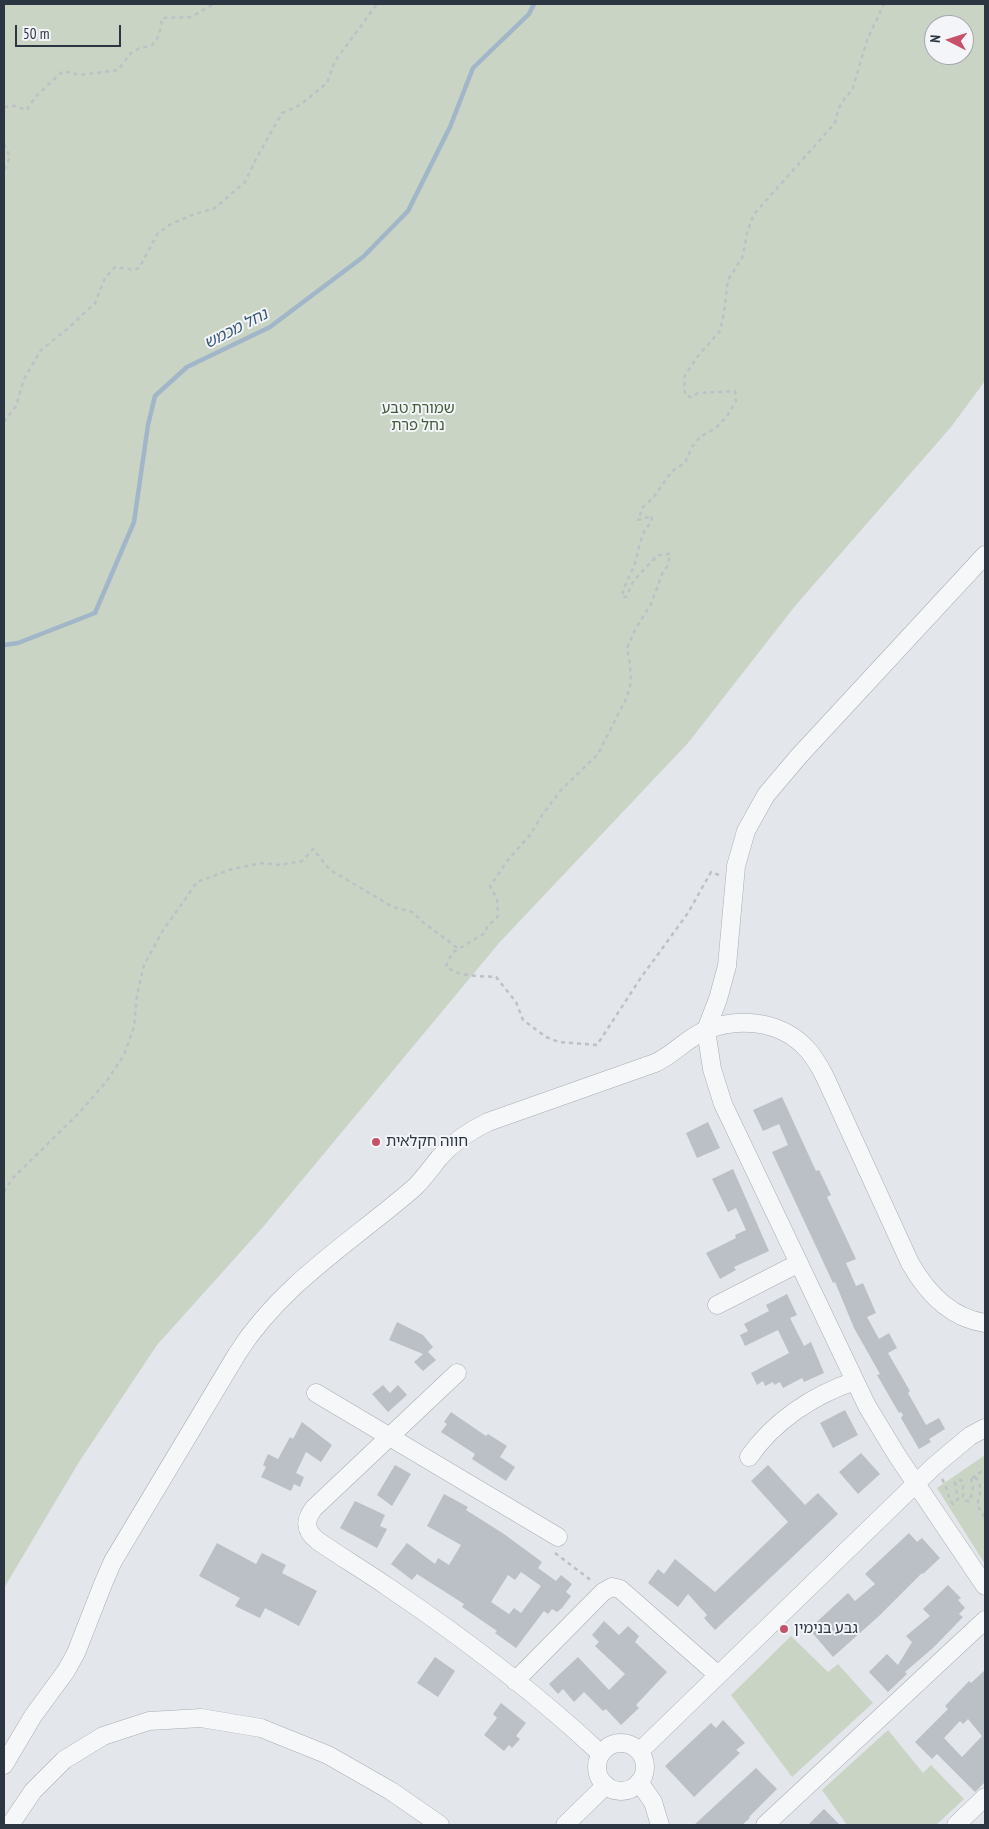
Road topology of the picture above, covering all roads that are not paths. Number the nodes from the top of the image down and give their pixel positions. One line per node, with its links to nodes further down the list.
1 (985, 555): 2 (street)
2 (706, 1030): 3 (street); 5 (street); 20 (street)
3 (799, 1264): 4 (street); 7 (street)
4 (717, 1305)
5 (985, 1323)
6 (457, 1373): 10 (street)
7 (855, 1381): 11 (street); 12 (street)
8 (316, 1394): 10 (street)
9 (985, 1428): 12 (street)
10 (389, 1436): 13 (street); 17 (street)
11 (749, 1457)
12 (916, 1484): 14 (street); 16 (street)
13 (558, 1537)
14 (985, 1586)
15 (985, 1620): 28 (street)
16 (718, 1675): 17 (street); 18 (street)
17 (515, 1681): 19 (street)
18 (640, 1751): 19 (street); 21 (street)
19 (601, 1754): 22 (street)
20 (4, 1765)
21 (639, 1782): 22 (street); 27 (street)
22 (606, 1785): 26 (street)
23 (985, 1797): 29 (street)
24 (10, 1825): 25 (street)
25 (440, 1825)
26 (564, 1825)
27 (660, 1825)
28 (765, 1825)
29 (956, 1825)

